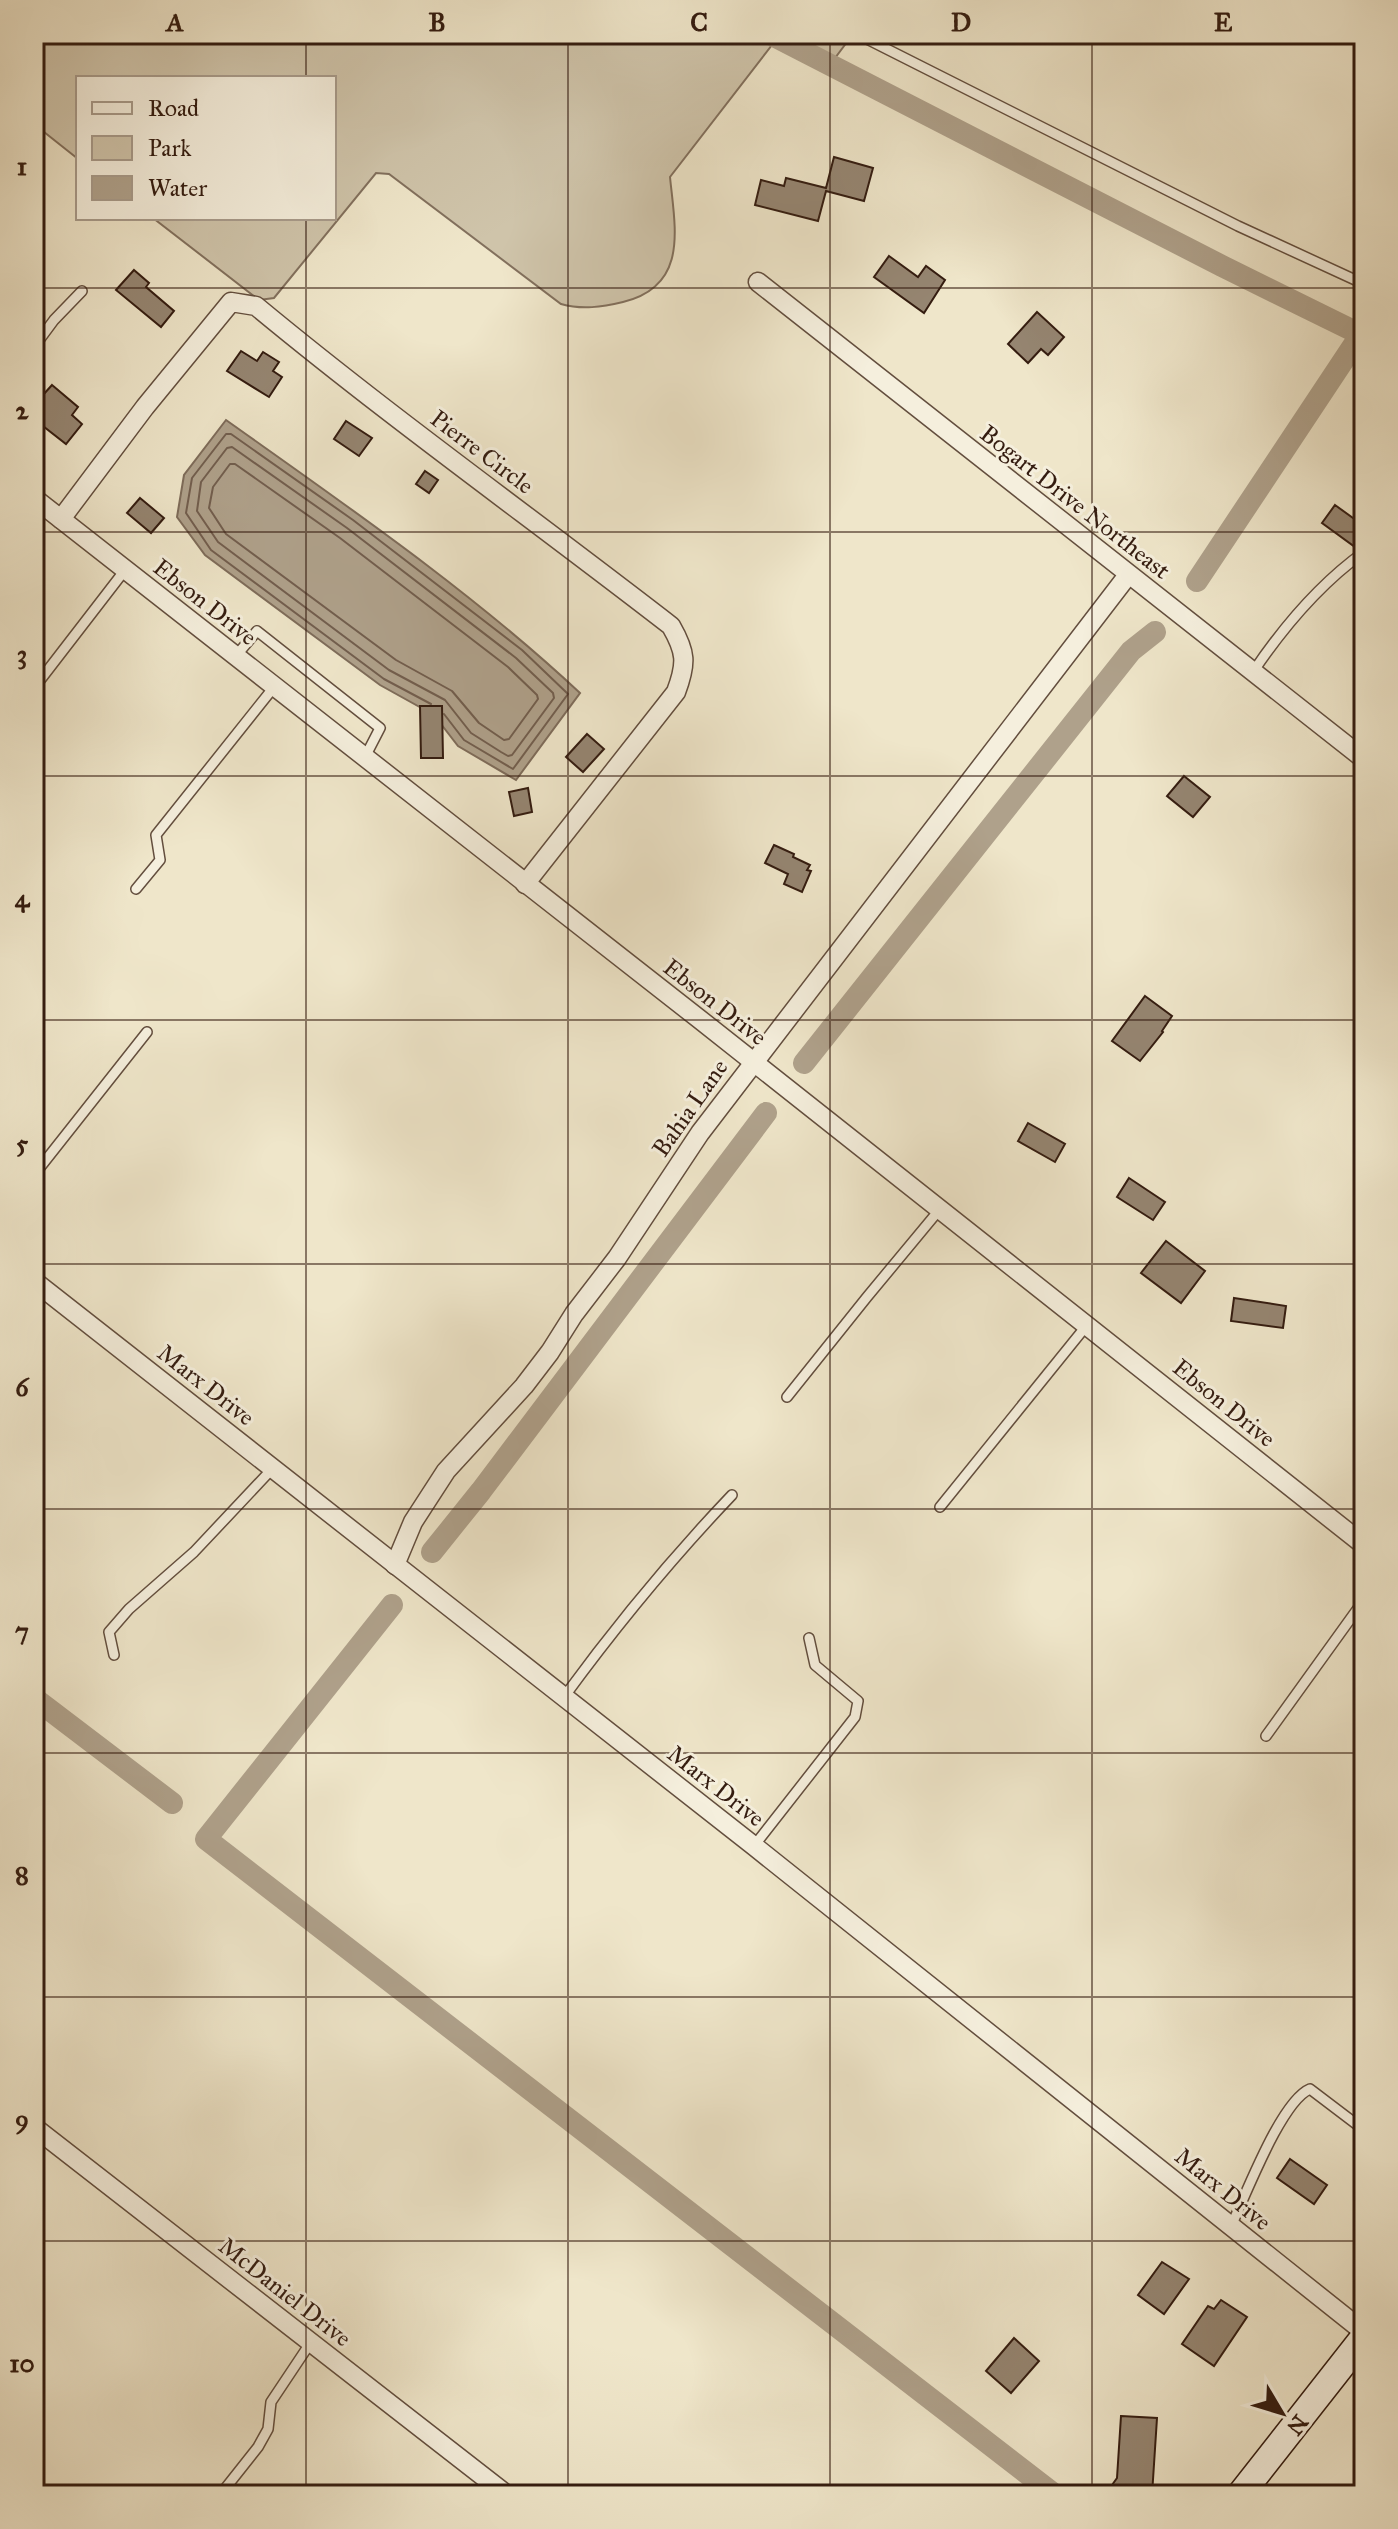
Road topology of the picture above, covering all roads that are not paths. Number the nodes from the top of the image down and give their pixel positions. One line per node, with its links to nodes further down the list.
1 (857, 34): 3 (lane)
2 (758, 282): 10 (street, Bogart Drive Northeast)
3 (1364, 284)
4 (82, 291): 5 (lane)
5 (34, 347)
6 (34, 498): 7 (street, Ebson Drive)
7 (61, 519): 9 (street, Ebson Drive); 17 (street, Pierre Circle)
8 (1364, 552): 12 (lane)
9 (125, 570): 11 (street, Ebson Drive); 14 (lane)
10 (1128, 575): 12 (street, Bogart Drive Northeast); 20 (street, Bahia Lane)
11 (235, 657): 13 (street, Ebson Drive); 15 (lane)
12 (1253, 672): 16 (street, Bogart Drive Northeast)
13 (274, 687): 15 (street, Ebson Drive); 18 (lane)
14 (34, 688)
15 (364, 759): 17 (street, Ebson Drive)
16 (1364, 759)
17 (525, 884): 20 (street, Ebson Drive)
18 (136, 889)
19 (147, 1032): 21 (lane)
20 (753, 1062): 22 (street, Ebson Drive); 30 (street, Bahia Lane)
21 (34, 1175)
22 (940, 1209): 24 (street, Ebson Drive); 25 (lane)
23 (34, 1281): 26 (street, Marx Drive)
24 (1087, 1325): 28 (lane); 29 (street, Ebson Drive)
25 (787, 1397)
26 (273, 1468): 30 (street, Marx Drive); 33 (lane)
27 (732, 1495): 34 (lane)
28 (940, 1507)
29 (1364, 1545)
30 (395, 1565): 34 (street, Marx Drive)
31 (1364, 1600): 35 (lane)
32 (809, 1638): 36 (lane)
33 (114, 1655)
34 (564, 1697): 36 (street, Marx Drive)
35 (1266, 1736)
36 (754, 1846): 39 (street, Marx Drive)
37 (34, 2127): 41 (street, McDaniel Drive)
38 (1364, 2130): 39 (lane)
39 (1231, 2226): 40 (street, Marx Drive)
40 (1364, 2335): 44 (street)
41 (311, 2342): 42 (lane); 43 (street, McDaniel Drive)
42 (220, 2495)
43 (507, 2495)
44 (1240, 2495)

